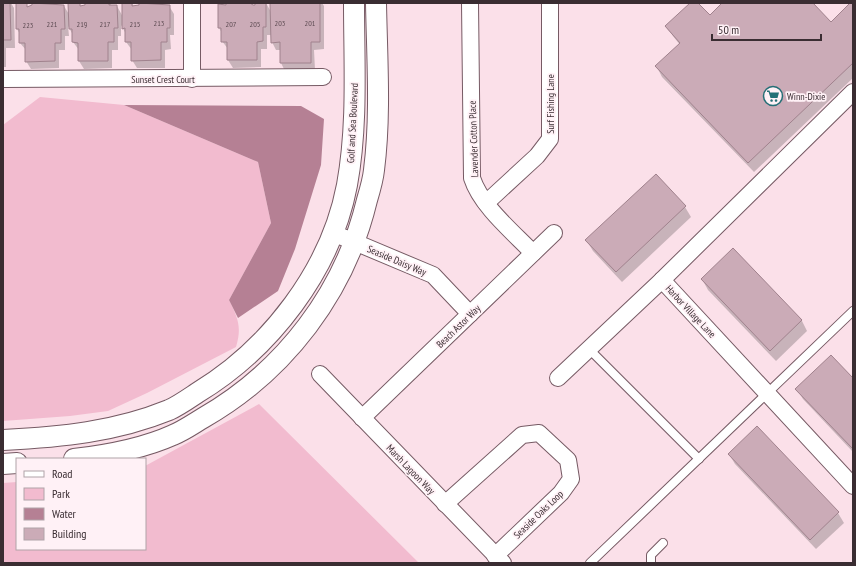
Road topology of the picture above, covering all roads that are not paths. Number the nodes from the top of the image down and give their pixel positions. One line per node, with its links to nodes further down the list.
1 (192, 3): 8 (street)
2 (354, 3): 11 (street, Golf and Sea Boulevard)
3 (376, 3): 13 (street)
4 (470, 3): 10 (street, Lavender Cotton Place)
5 (550, 3): 10 (street, Surf Fishing Lane)
6 (323, 77): 8 (street, Sunset Crest Court)
7 (3, 79): 8 (street, Sunset Crest Court)
8 (192, 79)
9 (853, 92): 15 (street, Harbor Village Lane)
10 (486, 203): 14 (street, Lavender Cotton Place)
11 (333, 233): 13 (street, Seaside Daisy Way); 23 (street, Golf and Sea Boulevard)
12 (554, 233): 14 (street, Beach Astor Way)
13 (355, 242): 17 (street, Seaside Daisy Way); 24 (street)
14 (533, 253): 17 (street, Beach Astor Way)
15 (662, 280): 18 (street); 21 (street, Harbor Village Lane)
16 (853, 311): 21 (lane)
17 (470, 314): 22 (street, Beach Astor Way)
18 (589, 349): 20 (street); 25 (lane)
19 (320, 374): 22 (street, Marsh Lagoon Way)
20 (558, 378)
21 (767, 394): 25 (lane); 28 (street, Harbor Village Lane)
22 (362, 418): 29 (street, Marsh Lagoon Way)
23 (3, 440)
24 (80, 458)
25 (699, 459): 32 (lane)
26 (16, 463): 27 (street)
27 (3, 464)
28 (853, 486)
29 (445, 504): 31 (street, Marsh Lagoon Way); 31 (street, Seaside Oaks Loop)
30 (663, 543): 33 (lane)
31 (499, 559)
32 (590, 563)
33 (651, 563)

